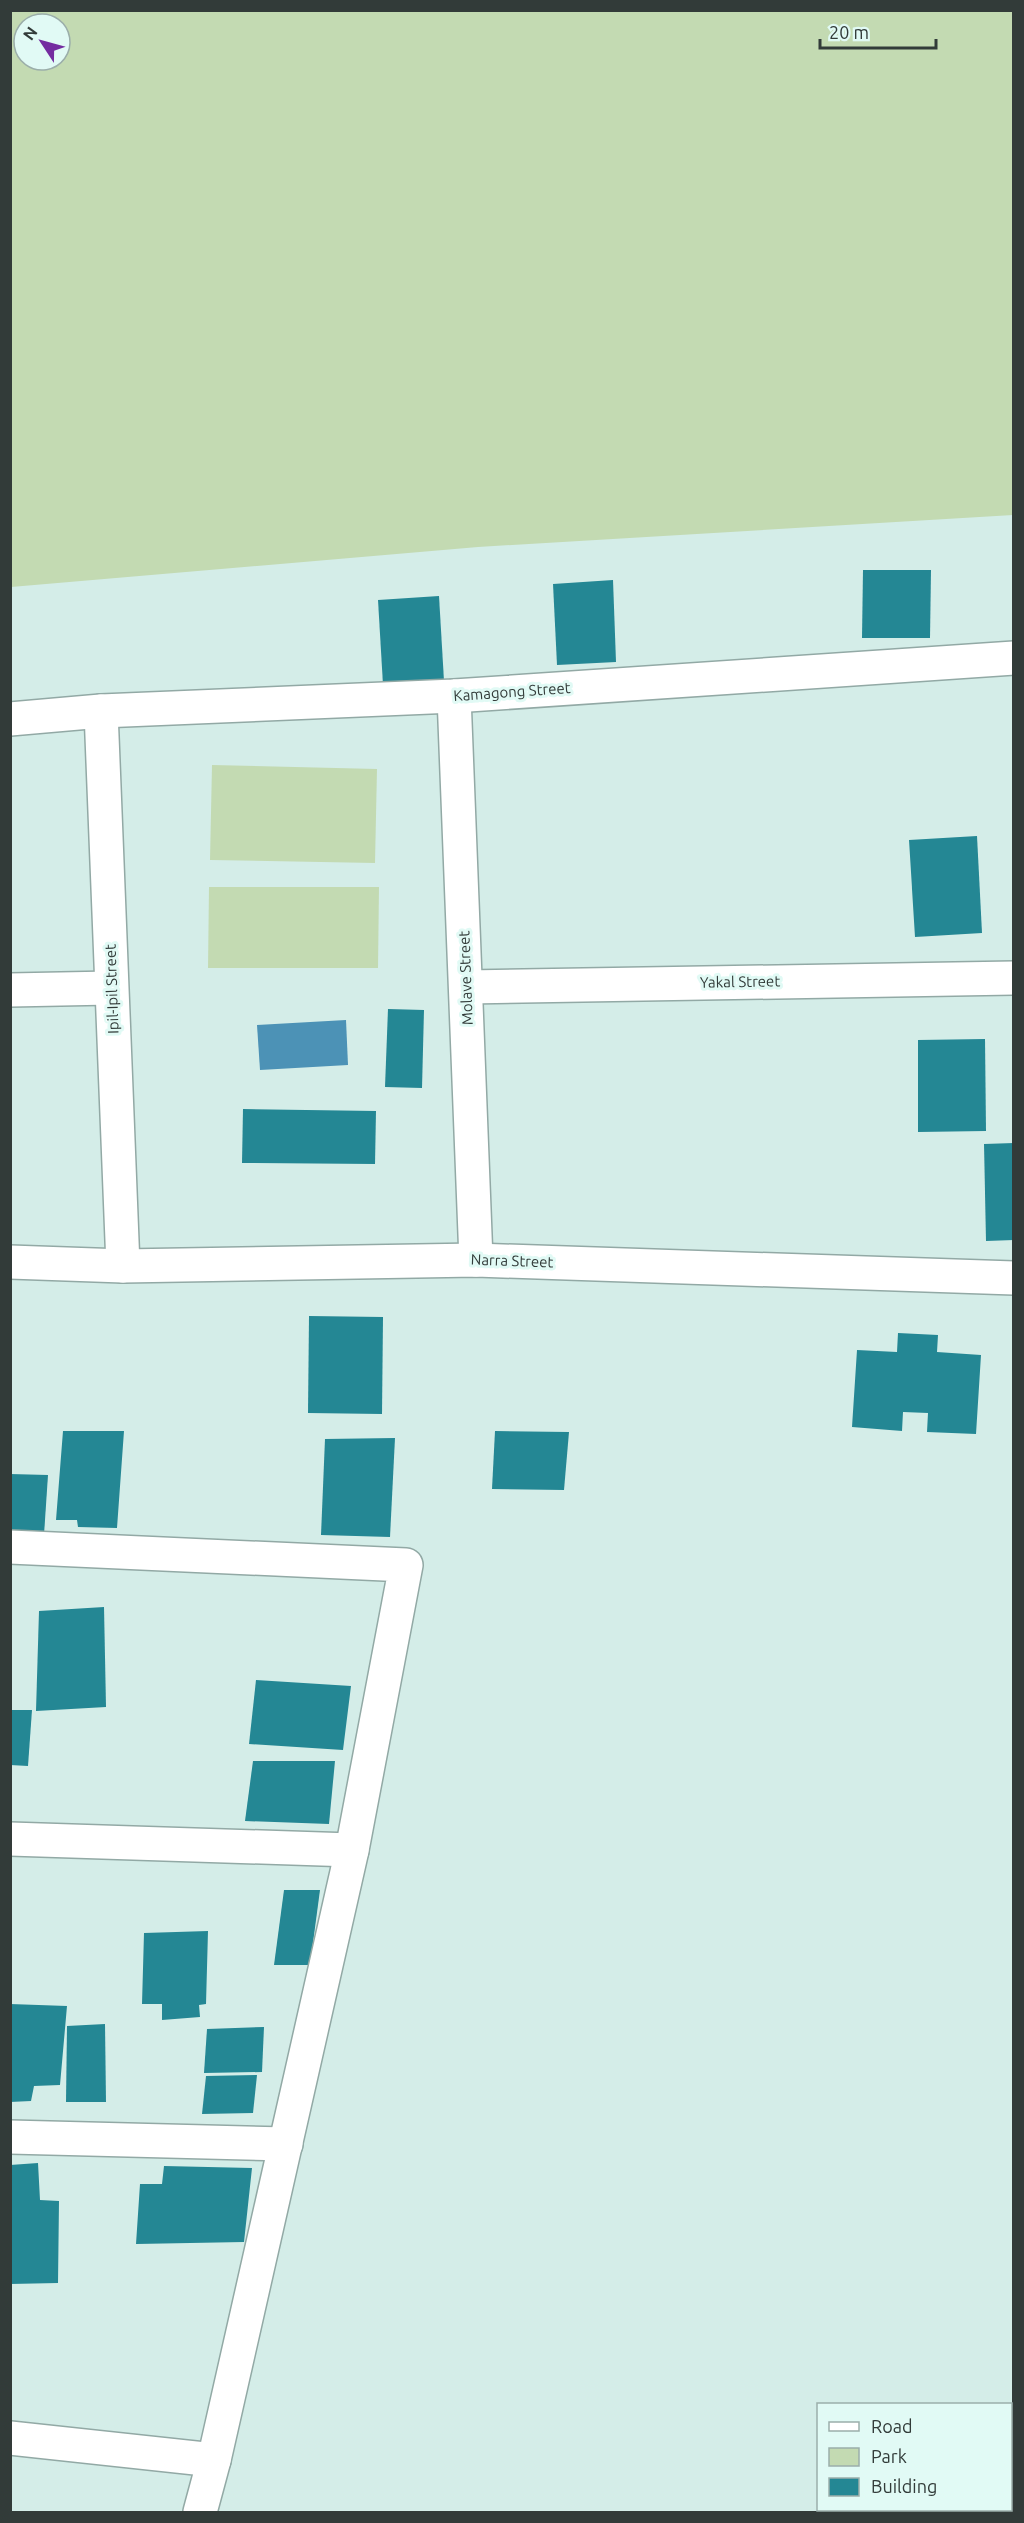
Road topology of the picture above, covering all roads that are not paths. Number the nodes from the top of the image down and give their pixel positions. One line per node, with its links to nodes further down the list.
1 (1014, 658): 2 (street, Kamagong Street)
2 (454, 696): 3 (street, Kamagong Street); 6 (street, Molave Street)
3 (101, 711): 4 (street, Kamagong Street); 7 (street, Ipil-Ipil Street)
4 (10, 718)
5 (1014, 978): 6 (street, Yakal Street)
6 (467, 987): 9 (street, Molave Street)
7 (111, 988): 8 (street); 11 (street, Ipil-Ipil Street)
8 (10, 990)
9 (476, 1260): 11 (street, Narra Street); 12 (street, Narra Street)
10 (10, 1263): 11 (street, Narra Street)
11 (123, 1266)
12 (1014, 1278)
13 (10, 1546): 15 (street)
14 (10, 1839): 15 (street)
15 (352, 1851): 17 (street)
16 (10, 2137): 17 (street)
17 (286, 2144): 19 (street)
18 (10, 2438): 19 (street)
19 (214, 2460): 20 (street)
20 (200, 2512)

